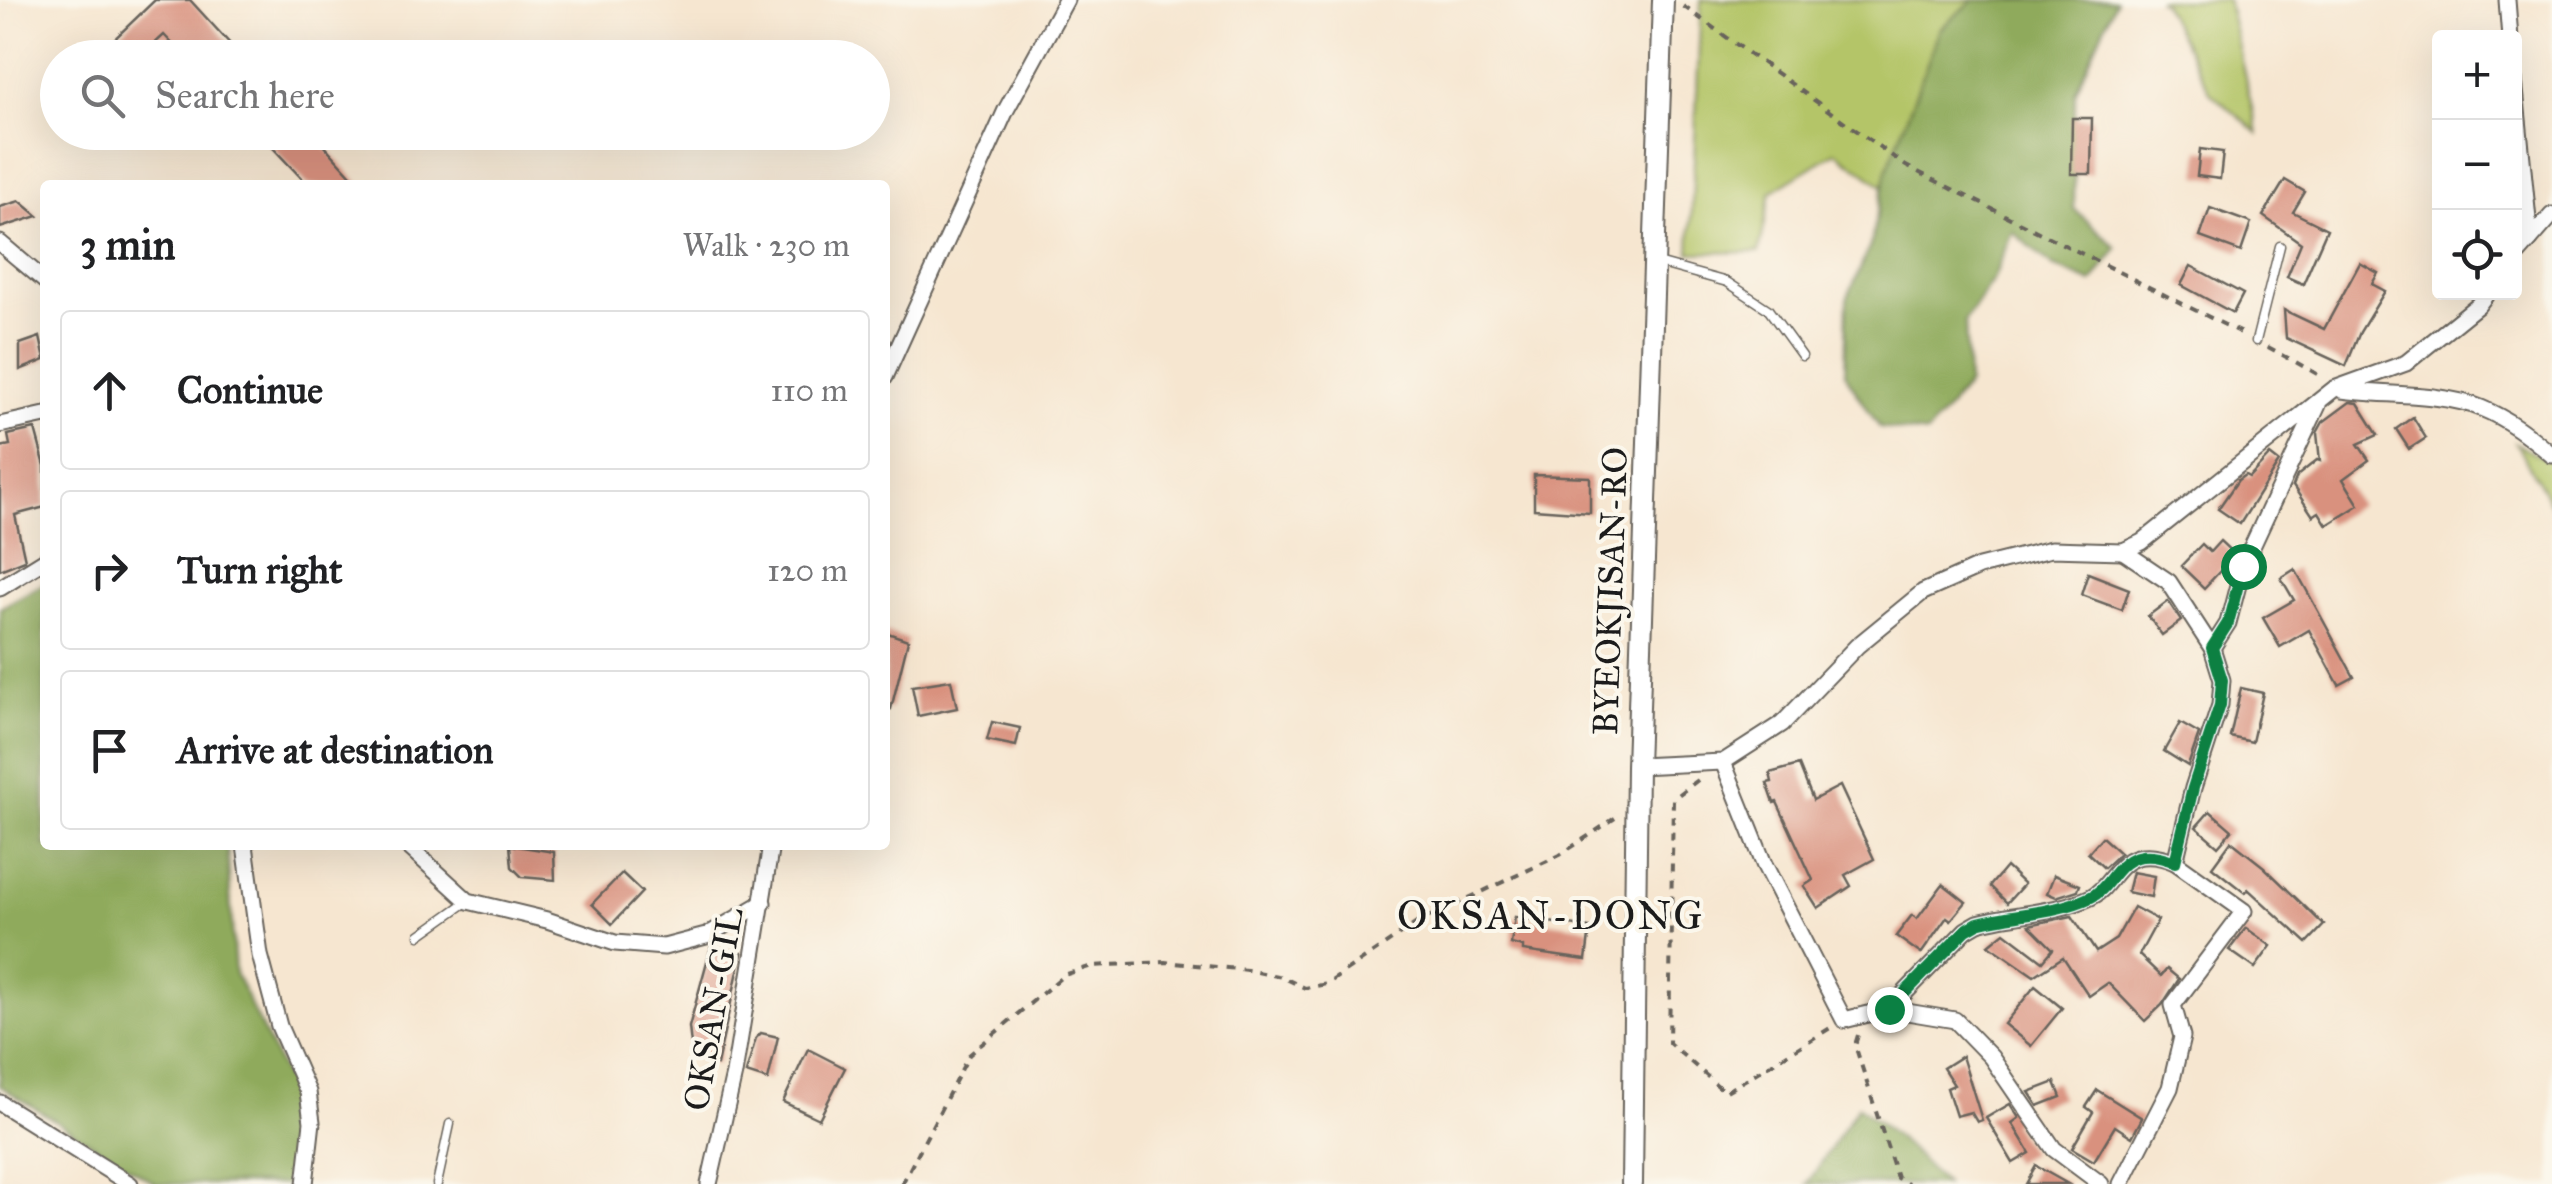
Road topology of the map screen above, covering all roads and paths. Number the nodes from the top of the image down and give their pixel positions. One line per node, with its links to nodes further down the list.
1 (1066, 0): 17 (street)
2 (1663, 0): 12 (street, BYEOKJISAN-RO)
3 (1675, 0): 15 (path)
4 (2507, 0): 5 (street)
5 (2509, 30)
6 (2518, 120): 8 (street)
7 (2552, 215): 8 (street)
8 (2530, 240): 11 (street)
9 (0, 243): 13 (street)
10 (2280, 246): 15 (lane)
11 (2522, 249)
12 (1654, 262): 16 (lane); 28 (street, BYEOKJISAN-RO)
13 (40, 277)
14 (2482, 300): 18 (street)
15 (2256, 341): 18 (path)
16 (1802, 356)
17 (890, 366)
18 (2334, 389): 19 (street); 22 (street)
19 (2320, 400): 23 (street); 26 (street)
20 (40, 416): 21 (street)
21 (0, 425)
22 (2552, 455)
23 (2123, 551): 26 (street); 27 (street)
24 (40, 563): 25 (street)
25 (0, 588)
26 (2212, 648): 33 (street)
27 (1722, 762): 28 (street); 39 (street); 39 (path)
28 (1637, 766): 29 (street, BYEOKJISAN-RO)
29 (1636, 804): 46 (path); 47 (street, BYEOKJISAN-RO)
30 (246, 850): 43 (street)
31 (412, 850): 34 (street)
32 (770, 850): 35 (street, OKSAN-GIL)
33 (2175, 862): 37 (street); 50 (street)
34 (468, 901): 35 (street); 36 (lane)
35 (763, 903): 45 (street, OKSAN-GIL)
36 (420, 935)
37 (1889, 1009): 38 (street); 49 (street)
38 (1862, 1016): 39 (street); 48 (path)
39 (1844, 1020)
40 (0, 1102): 42 (street)
41 (450, 1124): 44 (lane)
42 (130, 1184)
43 (305, 1184)
44 (437, 1184)
45 (709, 1184)
46 (902, 1184)
47 (1632, 1184)
48 (1908, 1184)
49 (2101, 1184)
50 (2121, 1184)

